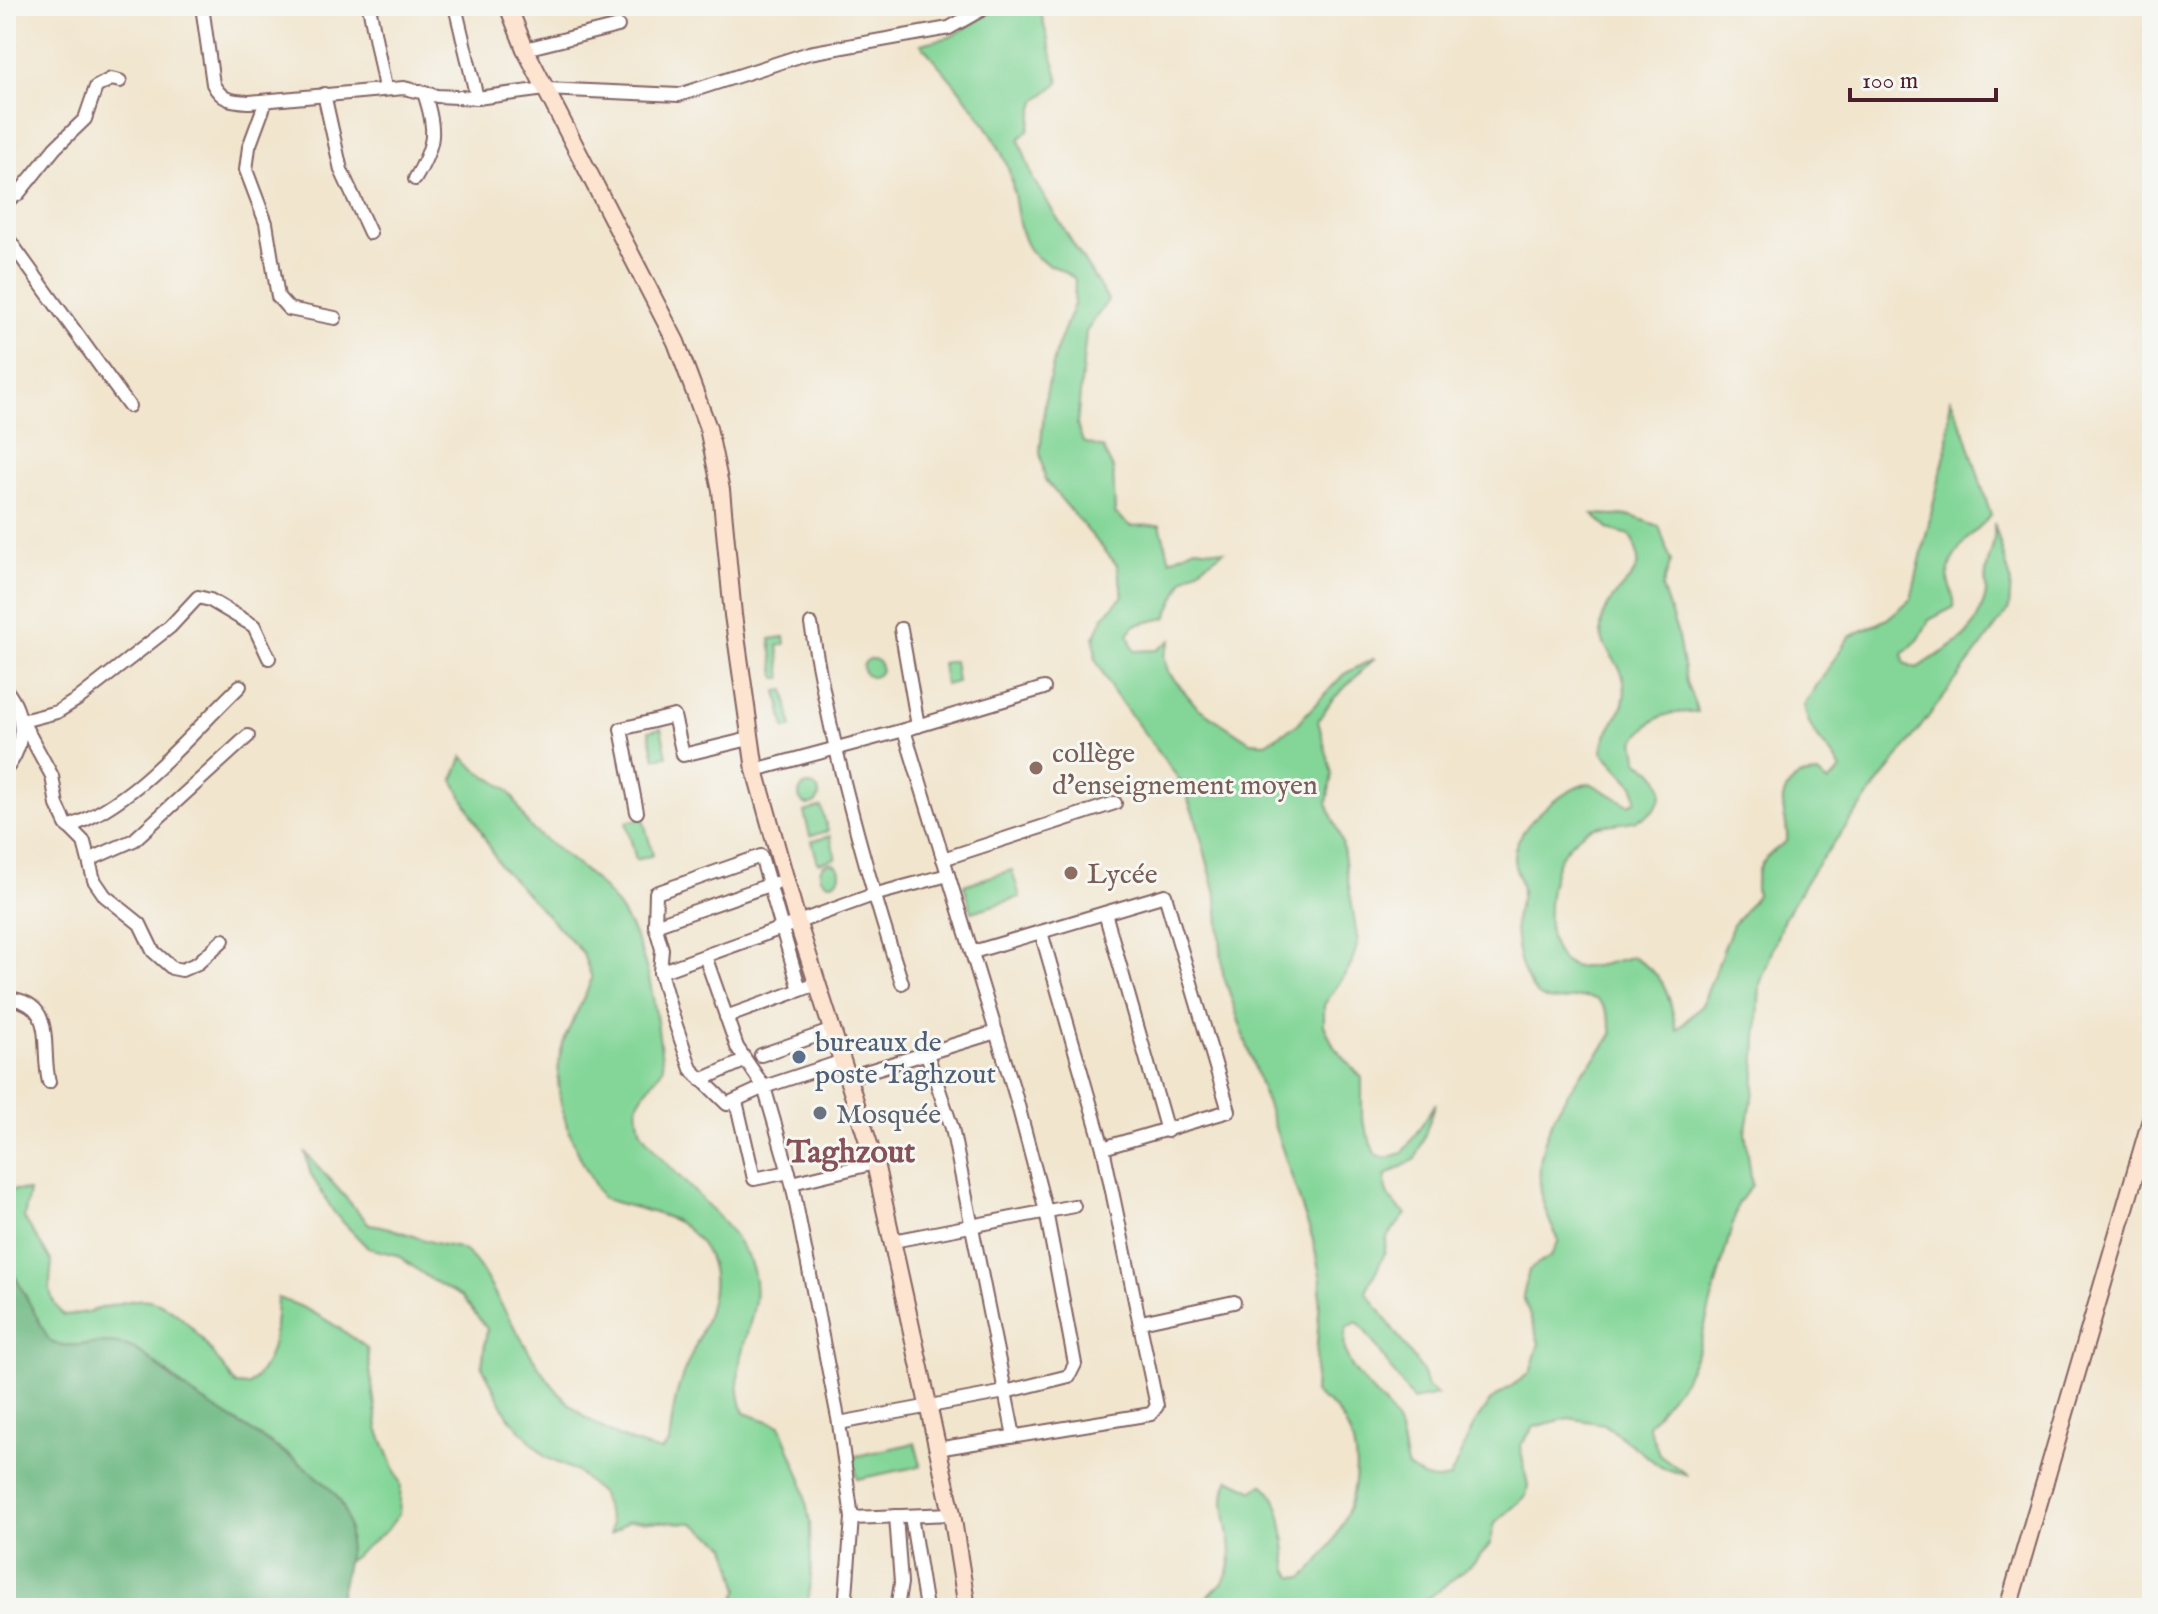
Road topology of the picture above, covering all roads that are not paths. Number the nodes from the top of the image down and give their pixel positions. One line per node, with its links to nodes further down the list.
1 (202, 6): 14 (street)
2 (369, 6): 9 (street)
3 (455, 6): 13 (street)
4 (508, 6): 7 (main road)
5 (988, 6): 10 (street)
6 (618, 26): 7 (street)
7 (525, 49): 10 (main road)
8 (120, 81): 16 (street)
9 (385, 88): 11 (street); 12 (street)
10 (545, 89): 13 (street); 31 (main road)
11 (424, 93): 13 (street); 15 (street)
12 (324, 94): 14 (street); 17 (street)
13 (477, 98)
14 (266, 101): 19 (street)
15 (415, 179)
16 (6, 201)
17 (370, 233)
18 (6, 236): 20 (street)
19 (335, 318)
20 (129, 406)
21 (811, 624): 32 (street)
22 (901, 629): 28 (street)
23 (269, 658): 27 (street)
24 (240, 686): 37 (street)
25 (1044, 688): 28 (street)
26 (6, 690): 27 (street)
27 (22, 721): 33 (street); 37 (street)
28 (918, 726): 29 (street)
29 (904, 730): 32 (street); 39 (street)
30 (248, 736): 38 (street)
31 (749, 739): 34 (main road); 36 (street)
32 (835, 749): 34 (street); 43 (street)
33 (6, 769)
34 (755, 770): 41 (main road)
35 (1115, 803): 39 (street)
36 (637, 812)
37 (68, 827): 38 (street)
38 (91, 859): 49 (street)
39 (943, 859): 40 (street)
40 (948, 875): 43 (street); 50 (street)
41 (786, 880): 42 (street); 45 (main road)
42 (769, 886): 46 (street); 46 (street); 47 (street)
43 (873, 895): 45 (street); 53 (street)
44 (1105, 913): 48 (street); 69 (street); 69 (street)
45 (798, 924): 47 (street); 54 (main road)
46 (655, 925): 52 (street)
47 (780, 930): 51 (street); 55 (street)
48 (1041, 932): 50 (street); 70 (street)
49 (223, 940)
50 (973, 952): 59 (street)
51 (705, 956): 52 (street); 57 (street)
52 (660, 972): 64 (street)
53 (902, 983)
54 (817, 984): 55 (street); 58 (main road)
55 (800, 990): 57 (street)
56 (6, 998): 65 (street)
57 (726, 1017): 62 (street)
58 (833, 1030): 61 (street); 63 (main road)
59 (996, 1032): 60 (street); 74 (street)
60 (927, 1054): 63 (street); 75 (street)
61 (761, 1055)
62 (744, 1061): 64 (street); 66 (street)
63 (846, 1069): 66 (street); 71 (main road)
64 (701, 1080): 67 (street)
65 (49, 1082)
66 (764, 1087): 67 (street); 72 (street)
67 (736, 1101): 72 (street)
68 (2152, 1116): 92 (main road)
69 (1167, 1131): 70 (street)
70 (1103, 1148): 78 (street)
71 (875, 1163): 72 (street); 76 (main road)
72 (790, 1178): 81 (street)
73 (1074, 1206): 74 (street)
74 (1046, 1211): 75 (street); 79 (street)
75 (974, 1226): 76 (street); 79 (street)
76 (893, 1241): 80 (main road)
77 (1234, 1302): 78 (street)
78 (1141, 1322): 82 (street)
79 (1005, 1392): 80 (street); 82 (street)
80 (929, 1406): 81 (street); 83 (main road)
81 (839, 1423): 87 (street)
82 (1014, 1436): 83 (street)
83 (937, 1449): 84 (main road)
84 (952, 1514): 86 (street); 91 (main road)
85 (896, 1516): 86 (street); 87 (street); 89 (street)
86 (911, 1516): 90 (street)
87 (852, 1518): 88 (street)
88 (845, 1608)
89 (897, 1608)
90 (926, 1608)
91 (967, 1608)
92 (2008, 1608)

